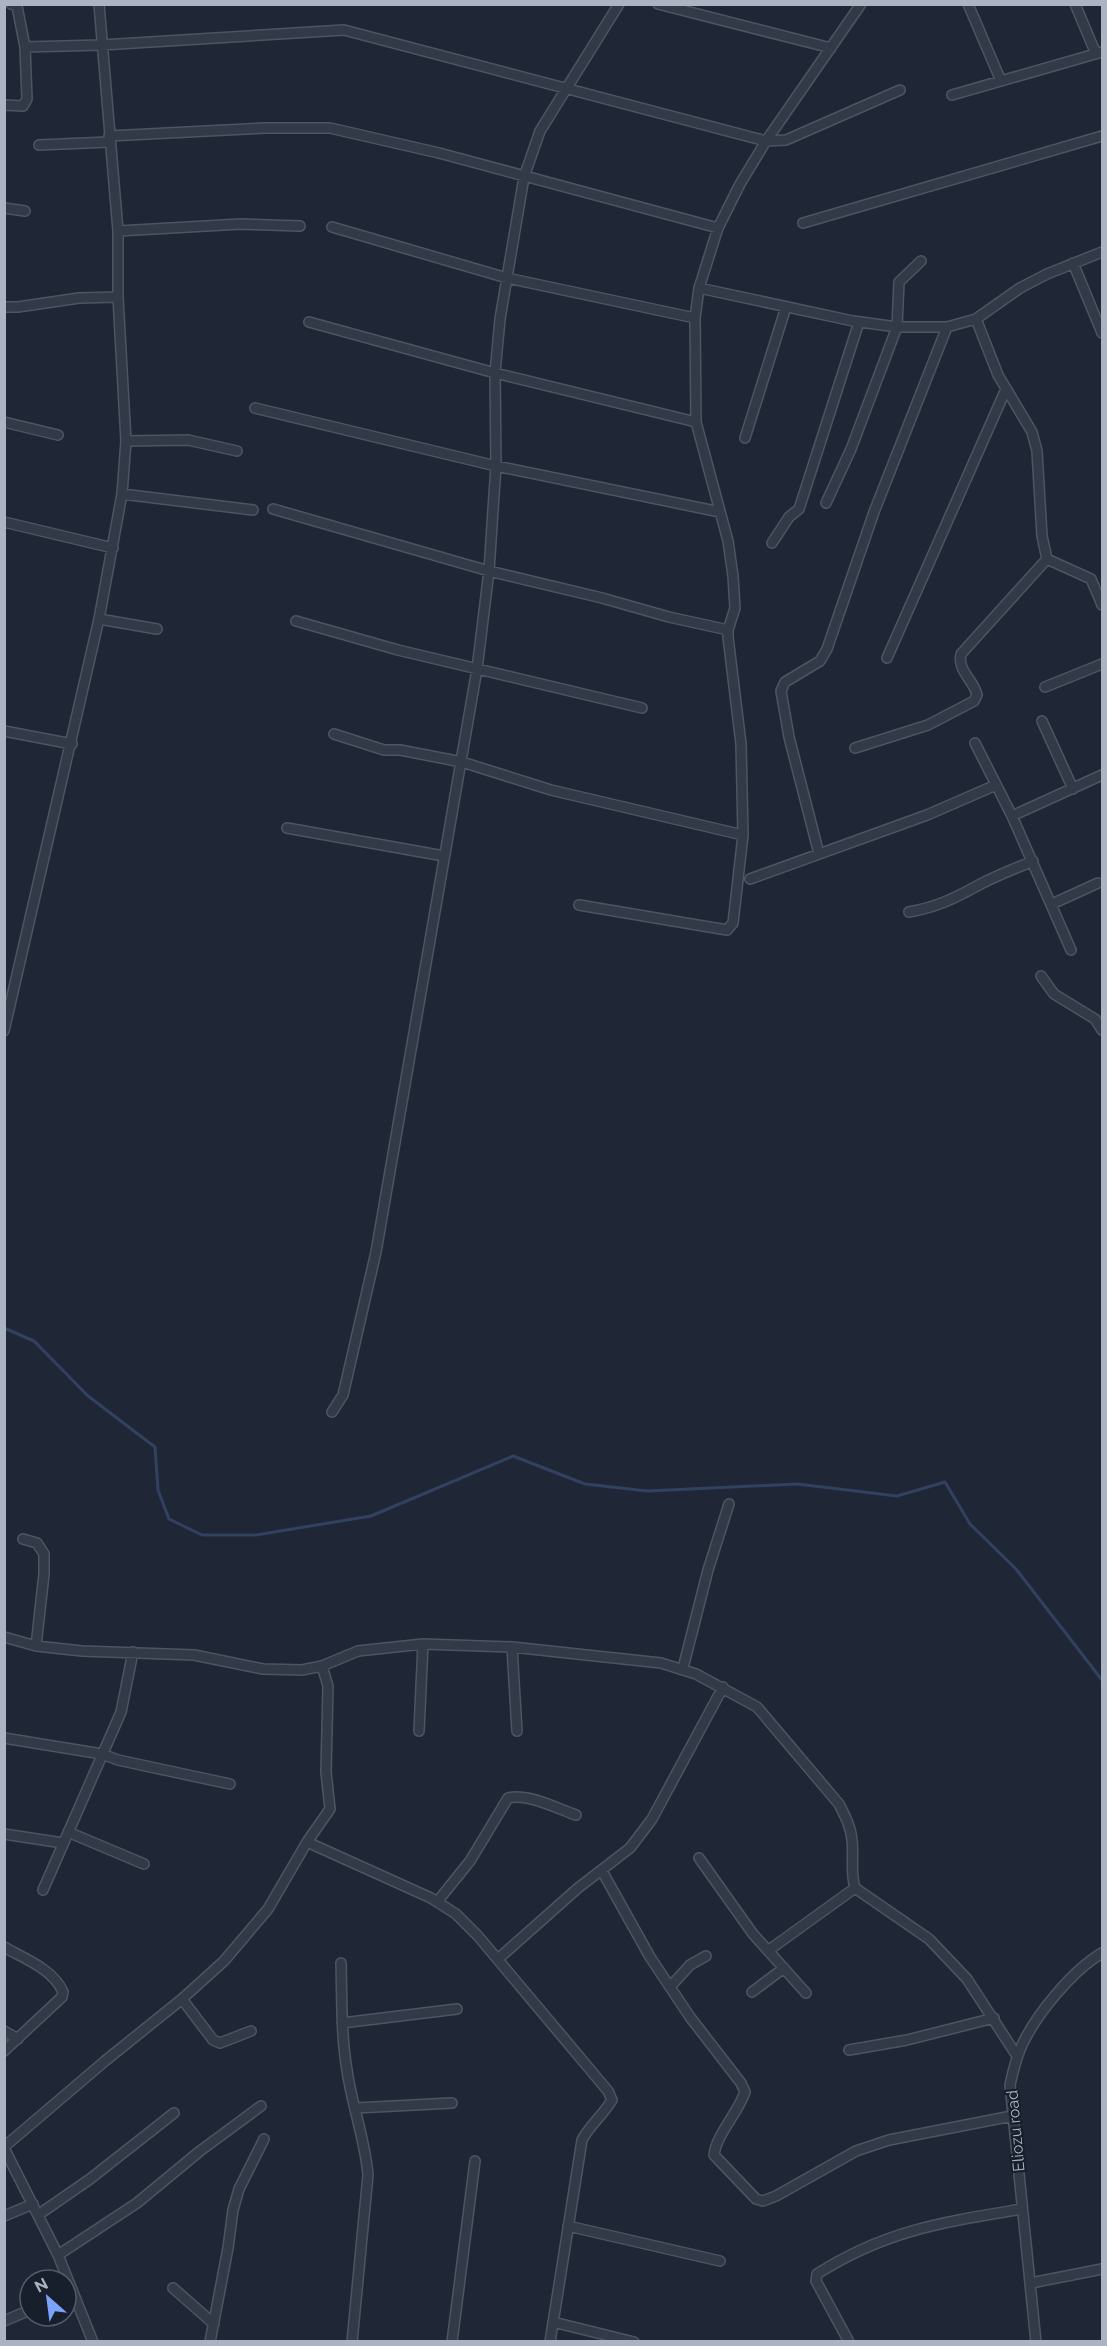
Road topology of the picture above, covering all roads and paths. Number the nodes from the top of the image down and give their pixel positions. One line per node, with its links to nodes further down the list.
1 (11, 4): 9 (street)
2 (99, 4): 8 (street)
3 (619, 4): 13 (street)
4 (658, 4): 10 (street)
5 (861, 4): 10 (street)
6 (968, 4): 12 (street)
7 (1075, 4): 11 (street)
8 (102, 45): 9 (street); 13 (street); 18 (street)
9 (25, 46): 16 (street)
10 (831, 48): 19 (street)
11 (1099, 53): 12 (street)
12 (1001, 81): 15 (street)
13 (567, 88): 19 (street); 21 (street)
14 (900, 90): 19 (street)
15 (952, 95)
16 (4, 105)
17 (1102, 136): 24 (street)
18 (109, 139): 20 (street); 21 (street); 28 (street)
19 (766, 141): 27 (street)
20 (39, 145)
21 (524, 177): 27 (street); 32 (street)
22 (4, 208): 23 (street)
23 (25, 211)
24 (803, 224)
25 (300, 226): 28 (street)
26 (332, 227): 32 (street)
27 (718, 228): 33 (street)
28 (118, 231): 34 (street)
29 (1102, 252): 31 (street)
30 (921, 261): 41 (street)
31 (1073, 263): 38 (street); 43 (street)
32 (507, 278): 37 (street); 44 (street)
33 (699, 288): 36 (street); 37 (street)
34 (118, 297): 35 (street); 51 (street)
35 (4, 307)
36 (786, 307): 40 (street); 50 (street)
37 (695, 318): 48 (street)
38 (976, 319): 42 (street); 45 (street)
39 (309, 322): 44 (street)
40 (859, 322): 41 (street); 60 (street)
41 (897, 327): 42 (street); 55 (street)
42 (947, 327): 87 (street)
43 (1102, 333)
44 (495, 374): 48 (street); 53 (street)
45 (1006, 389): 62 (street); 69 (street)
46 (255, 408): 53 (street)
47 (4, 422): 49 (street)
48 (696, 422): 58 (street)
49 (58, 435)
50 (745, 438)
51 (126, 441): 52 (street); 54 (street)
52 (237, 451)
53 (496, 466): 58 (street); 63 (street)
54 (122, 494): 57 (street); 61 (street)
55 (826, 503)
56 (273, 509): 63 (street)
57 (253, 510)
58 (720, 512): 68 (street)
59 (4, 522): 61 (street)
60 (772, 543)
61 (112, 548): 65 (street)
62 (1047, 559): 64 (street); 79 (street)
63 (489, 571): 68 (street); 71 (street)
64 (1102, 605)
65 (99, 620): 67 (street); 78 (street)
66 (296, 621): 71 (street)
67 (157, 629)
68 (728, 630): 86 (street)
69 (887, 657)
70 (1102, 664): 72 (street)
71 (477, 669): 73 (street); 80 (street)
72 (1046, 687)
73 (642, 708)
74 (1042, 721): 83 (street)
75 (4, 731): 78 (street)
76 (334, 735): 80 (street)
77 (975, 743): 82 (street)
78 (72, 744): 98 (street)
79 (855, 748)
80 (462, 762): 86 (street); 88 (street)
81 (1102, 775): 83 (street)
82 (996, 785): 84 (street); 87 (street)
83 (1073, 789): 84 (street)
84 (1012, 816): 89 (street)
85 (287, 828): 88 (street)
86 (743, 835): 93 (street)
87 (819, 854): 90 (street)
88 (444, 856): 99 (street)
89 (1033, 861): 92 (street); 94 (street)
90 (750, 879)
91 (1098, 883): 92 (street)
92 (1052, 904): 95 (street)
93 (579, 905)
94 (909, 912)
95 (1071, 950)
96 (1041, 976): 97 (street)
97 (1102, 1030)
98 (4, 1031)
99 (332, 1412)
100 (729, 1504): 108 (street)
101 (23, 1539): 104 (street)
102 (4, 1636): 104 (street)
103 (423, 1644): 105 (street); 107 (street); 110 (street)
104 (36, 1646): 106 (street)
105 (512, 1647): 108 (street); 111 (street)
106 (133, 1652): 107 (street); 113 (street)
107 (322, 1666): 118 (street)
108 (683, 1668): 109 (street)
109 (723, 1687): 122 (street); 123 (street)
110 (419, 1731)
111 (518, 1731)
112 (4, 1737): 113 (street)
113 (102, 1754): 114 (street); 116 (street)
114 (230, 1784)
115 (576, 1815): 125 (street)
116 (68, 1832): 119 (street); 121 (street)
117 (4, 1834): 119 (street)
118 (307, 1842): 125 (street); 136 (street)
119 (63, 1843): 124 (street)
120 (699, 1858): 127 (street)
121 (144, 1864)
122 (602, 1871): 130 (street); 133 (street)
123 (855, 1888): 127 (street); 138 (street)
124 (43, 1890)
125 (437, 1902): 130 (street)
126 (4, 1947): 142 (street)
127 (769, 1950): 132 (street)
128 (1102, 1953): 145 (street, Eliozu road)
129 (706, 1956): 133 (street)
130 (498, 1959): 158 (street)
131 (341, 1963): 139 (street)
132 (784, 1968): 134 (street); 135 (street)
133 (670, 1987): 150 (street)
134 (752, 1992)
135 (806, 1993)
136 (183, 1999): 141 (street); 152 (street)
137 (458, 2009): 139 (street)
138 (994, 2018): 143 (street); 145 (street)
139 (342, 2023): 148 (street)
140 (4, 2031): 142 (street)
141 (251, 2031)
142 (18, 2039): 144 (street)
143 (849, 2050)
144 (4, 2051)
145 (1017, 2056): 150 (street, Eliozu road)
146 (452, 2103): 148 (street)
147 (261, 2106): 159 (street)
148 (356, 2108): 172 (street)
149 (174, 2114): 156 (street)
150 (1012, 2116): 155 (street, Eliozu road)
151 (264, 2139): 169 (street)
152 (4, 2148): 154 (street)
153 (475, 2161): 173 (street)
154 (33, 2204): 156 (street); 157 (street)
155 (1022, 2209): 163 (street, Eliozu road); 176 (street)
156 (38, 2215): 159 (street)
157 (4, 2216)
158 (568, 2226): 160 (street); 168 (street)
159 (58, 2255): 161 (street)
160 (720, 2261)
161 (62, 2268)
162 (1102, 2269): 163 (street)
163 (1031, 2283): 177 (street, Eliozu road)
164 (173, 2288): 169 (street)
165 (78, 2311): 170 (street)
166 (18, 2315): 167 (street)
167 (4, 2321)
168 (554, 2322): 174 (street); 175 (street)
169 (214, 2324): 171 (street)
170 (93, 2342)
171 (210, 2342)
172 (352, 2342)
173 (452, 2342)
174 (550, 2342)
175 (634, 2342)
176 (849, 2342)
177 (1036, 2342)

